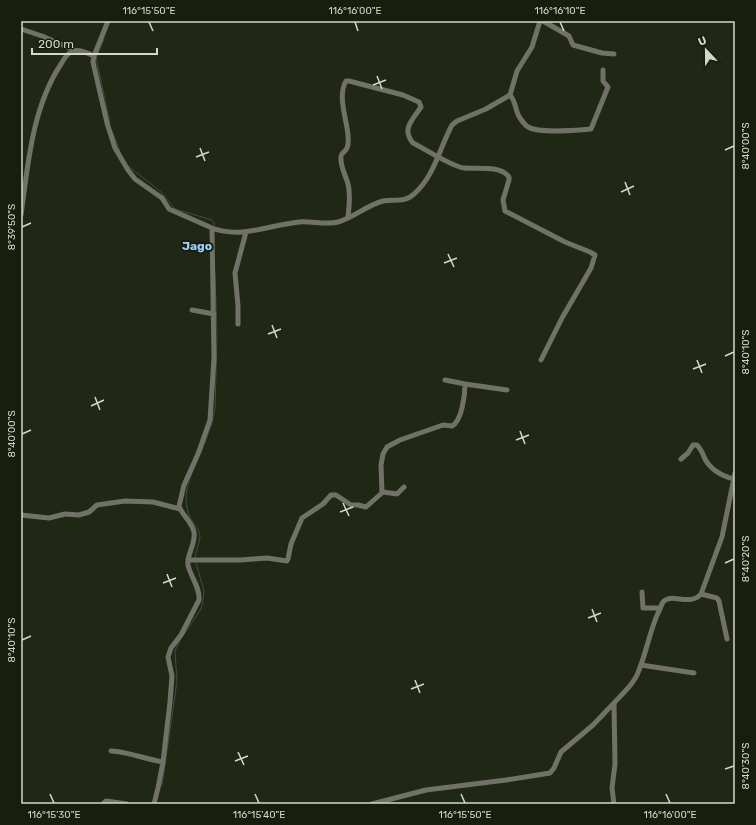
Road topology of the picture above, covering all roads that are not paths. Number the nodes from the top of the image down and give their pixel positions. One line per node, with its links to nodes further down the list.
1 (108, 21): 6 (street)
2 (542, 21): 5 (street); 8 (street)
3 (21, 29): 4 (street)
4 (74, 50): 6 (street); 10 (street)
5 (614, 54)
6 (94, 56): 12 (street)
7 (603, 70): 8 (street)
8 (510, 95): 9 (street)
9 (439, 156): 11 (street); 11 (street); 17 (street)
10 (21, 215)
11 (348, 217): 13 (street)
12 (213, 228): 13 (street); 15 (street)
13 (246, 232): 16 (street)
14 (192, 310): 15 (street)
15 (214, 314): 26 (street)
16 (238, 324)
17 (541, 360)
18 (445, 380): 19 (street)
19 (465, 384): 20 (street); 25 (street)
20 (508, 390)
21 (681, 459): 23 (street)
22 (735, 473): 23 (street)
23 (734, 479): 30 (street)
24 (404, 488): 25 (street)
25 (382, 493): 28 (street)
26 (180, 509): 27 (street); 28 (street)
27 (21, 516)
28 (190, 560): 37 (street)
29 (642, 592): 31 (street)
30 (701, 594): 31 (street); 32 (street)
31 (660, 608): 33 (street)
32 (727, 639)
33 (641, 665): 34 (street); 35 (street)
34 (694, 673)
35 (614, 703): 41 (street); 42 (street)
36 (110, 751): 37 (street)
37 (163, 762): 40 (street)
38 (103, 804): 39 (street)
39 (128, 804)
40 (154, 804)
41 (372, 804)
42 (614, 804)

